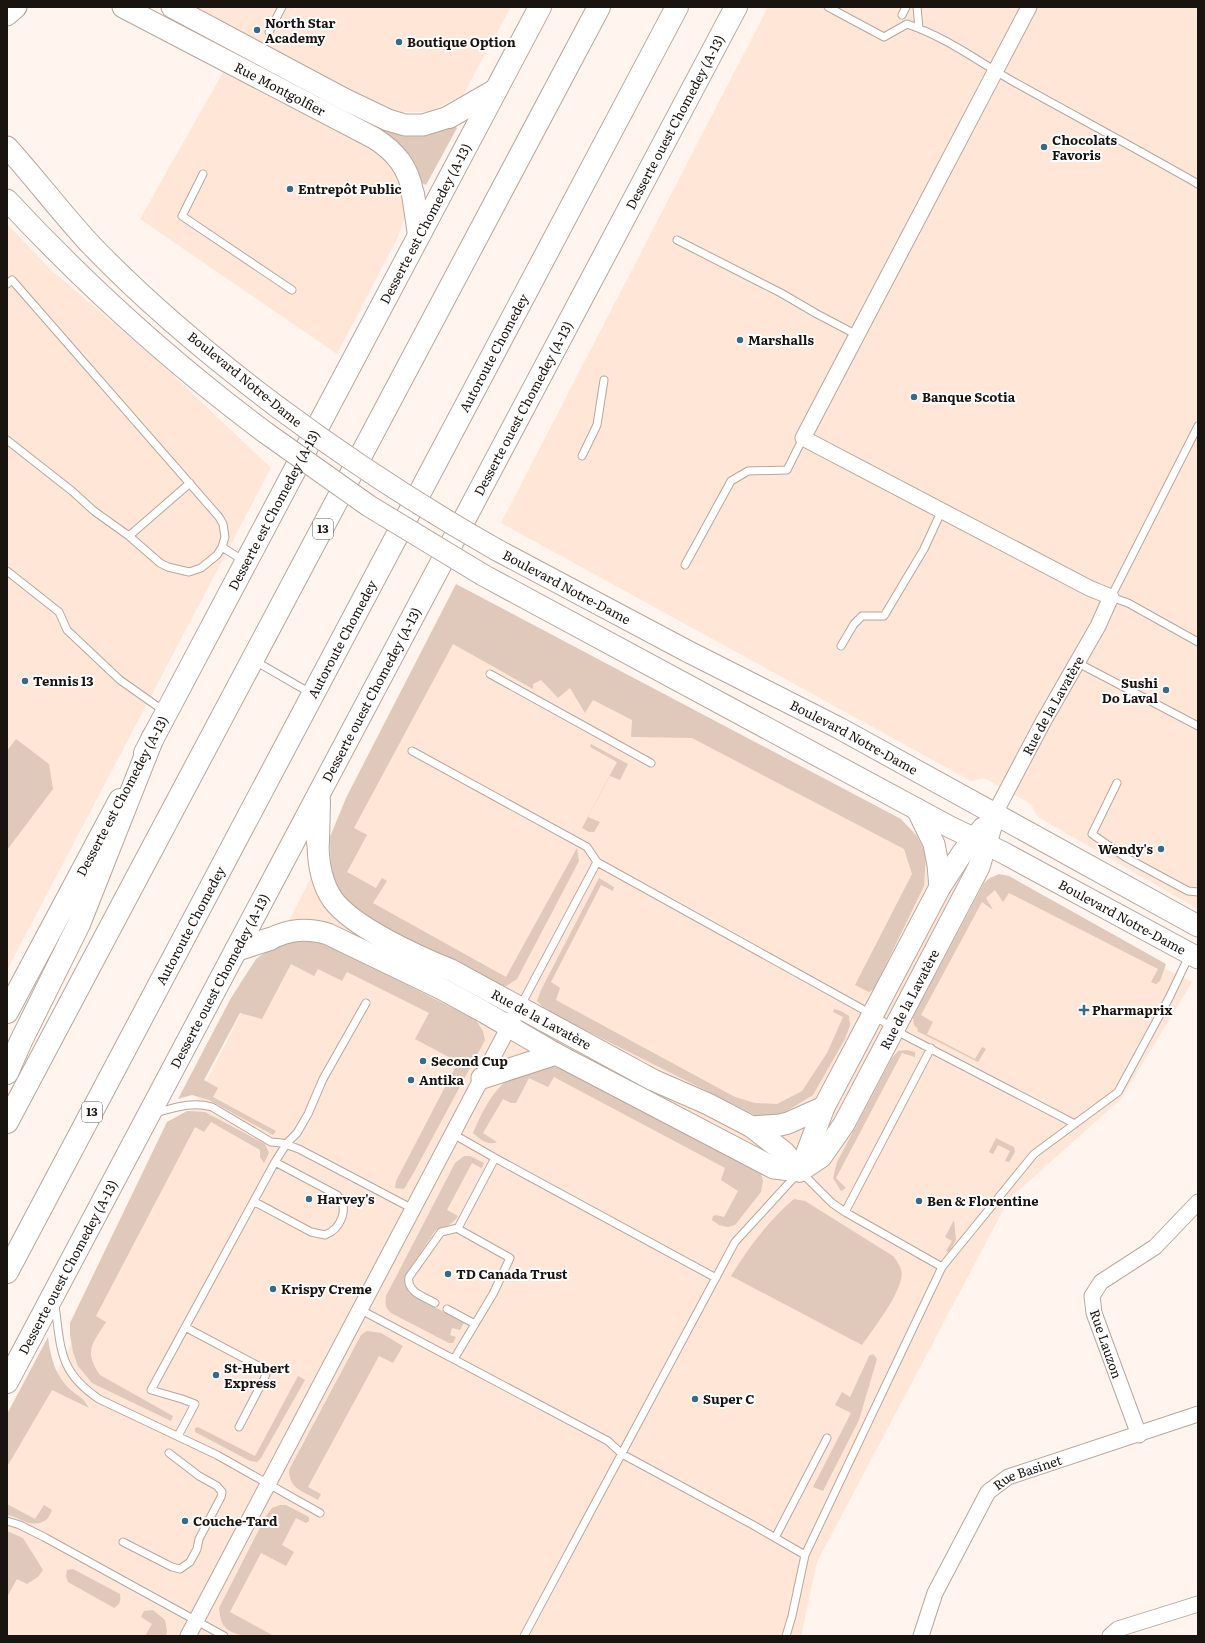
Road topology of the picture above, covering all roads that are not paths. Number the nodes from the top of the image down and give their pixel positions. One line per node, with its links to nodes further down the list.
1 (16, 7): 13 (street)
2 (123, 7): 23 (street, Rue Montgolfier)
3 (172, 7): 19 (street, Rue Montgolfier)
4 (282, 7): 16 (lane)
5 (540, 7): 18 (main road, Desserte est Chomedey (A-13))
6 (598, 7): 45 (main road, 13)
7 (677, 7): 48 (main road, Autoroute Chomedey / 13)
8 (736, 7): 55 (main road, Desserte ouest Chomedey (A-13))
9 (828, 7): 15 (lane)
10 (906, 7): 14 (lane)
11 (917, 7): 15 (lane)
12 (1030, 7): 17 (street)
13 (7, 15)
14 (902, 15)
15 (919, 28): 17 (lane)
16 (269, 32)
17 (996, 70): 22 (lane); 29 (street)
18 (496, 90): 19 (main road); 25 (main road, Desserte est Chomedey (A-13))
19 (450, 117)
20 (7, 147): 57 (street, Boulevard Notre-Dame, bridge)
21 (203, 174): 28 (lane)
22 (1198, 184)
23 (413, 194): 25 (main road)
24 (7, 200): 56 (street, Boulevard Notre-Dame, bridge)
25 (419, 236): 39 (main road, Desserte est Chomedey (A-13))
26 (677, 240): 29 (lane)
27 (7, 284): 35 (lane)
28 (292, 290)
29 (857, 335): 32 (street)
30 (604, 380): 34 (lane)
31 (1198, 426): 42 (lane)
32 (803, 438): 36 (street); 40 (lane)
33 (7, 440): 37 (lane)
34 (582, 456)
35 (190, 483): 37 (lane); 38 (lane)
36 (942, 510): 42 (street); 44 (lane)
37 (129, 536): 38 (lane)
38 (222, 547): 39 (lane)
39 (246, 562): 49 (main road, Desserte est Chomedey (A-13))
40 (685, 565)
41 (7, 571): 49 (lane)
42 (1111, 597): 43 (lane); 46 (street, Rue de la Lavatère)
43 (1198, 642)
44 (841, 646)
45 (253, 660): 48 (lane); 79 (main road, 13)
46 (1078, 662): 50 (lane); 57 (street, Rue de la Lavatère)
47 (490, 674): 53 (lane)
48 (313, 695): 93 (main road, Autoroute Chomedey / 13)
49 (166, 712): 51 (main road, Desserte est Chomedey (A-13))
50 (1198, 726)
51 (153, 737): 69 (main road, Desserte est Chomedey (A-13)); 75 (main road)
52 (412, 751): 60 (lane)
53 (651, 763)
54 (1117, 783): 62 (lane)
55 (319, 796): 59 (main road); 65 (main road, Desserte ouest Chomedey (A-13))
56 (917, 809): 58 (street, Boulevard Notre-Dame); 61 (street)
57 (995, 814): 58 (street, Rue de la Lavatère); 63 (street, Boulevard Notre-Dame)
58 (980, 841): 61 (street, Rue de la Lavatère); 66 (street, Boulevard Notre-Dame); 72 (street, Rue de la Lavatère)
59 (318, 842): 68 (street, Rue de la Lavatère)
60 (597, 862): 68 (lane); 70 (lane)
61 (940, 887): 70 (street, Rue de la Lavatère)
62 (1198, 892)
63 (1198, 926)
64 (270, 939): 65 (main road); 71 (street, Rue de la Lavatère)
65 (236, 950): 78 (main road, Desserte ouest Chomedey (A-13))
66 (1194, 956): 80 (lane)
67 (366, 1003): 83 (lane)
68 (519, 1008): 71 (street); 81 (street, Rue de la Lavatère)
69 (7, 1012)
70 (872, 1015): 72 (lane); 77 (street, Rue de la Lavatère)
71 (509, 1027): 74 (street, Rue de la Lavatère); 76 (street)
72 (894, 1029): 73 (lane); 86 (street, Rue de la Lavatère)
73 (931, 1048): 80 (lane); 90 (lane)
74 (556, 1054): 76 (street); 86 (street, Rue de la Lavatère)
75 (7, 1072)
76 (482, 1078): 82 (street)
77 (824, 1107): 81 (street); 86 (street, Rue de la Lavatère)
78 (149, 1115): 83 (lane); 95 (main road, Desserte ouest Chomedey (A-13))
79 (7, 1122)
80 (1075, 1124): 92 (lane)
81 (752, 1127): 86 (street, Rue de la Lavatère)
82 (453, 1134): 84 (lane); 89 (street)
83 (286, 1146): 85 (lane); 89 (lane)
84 (494, 1158): 91 (lane); 94 (lane)
85 (275, 1162): 87 (lane); 87 (lane)
86 (800, 1171): 90 (lane); 94 (lane)
87 (255, 1202): 100 (lane)
88 (1198, 1202): 105 (street, Rue Lauzon)
89 (413, 1209): 98 (street)
90 (845, 1212): 92 (lane)
91 (458, 1228): 96 (lane); 99 (lane)
92 (942, 1267): 115 (lane)
93 (7, 1272)
94 (716, 1278): 109 (lane)
95 (53, 1296): 102 (main road, Desserte ouest Chomedey (A-13)); 106 (lane)
96 (435, 1303)
97 (447, 1309): 99 (lane)
98 (361, 1310): 101 (lane); 110 (street)
99 (475, 1324): 101 (lane)
100 (185, 1327): 104 (lane); 106 (lane)
101 (454, 1359): 109 (lane)
102 (7, 1382)
103 (1198, 1414): 105 (street, Rue Basinet)
104 (239, 1427)
105 (1139, 1435): 122 (street, Rue Basinet)
106 (178, 1436): 110 (lane)
107 (827, 1438): 113 (lane)
108 (169, 1453): 114 (lane)
109 (622, 1454): 113 (lane); 120 (lane)
110 (269, 1484): 111 (lane); 117 (street)
111 (320, 1513)
112 (7, 1521): 117 (lane)
113 (775, 1538): 115 (lane)
114 (123, 1542)
115 (805, 1555): 121 (lane)
116 (1198, 1604): 123 (street)
117 (196, 1620): 118 (street); 119 (lane)
118 (188, 1636)
119 (224, 1636)
120 (524, 1636)
121 (786, 1636)
122 (921, 1636)
123 (1110, 1636)

